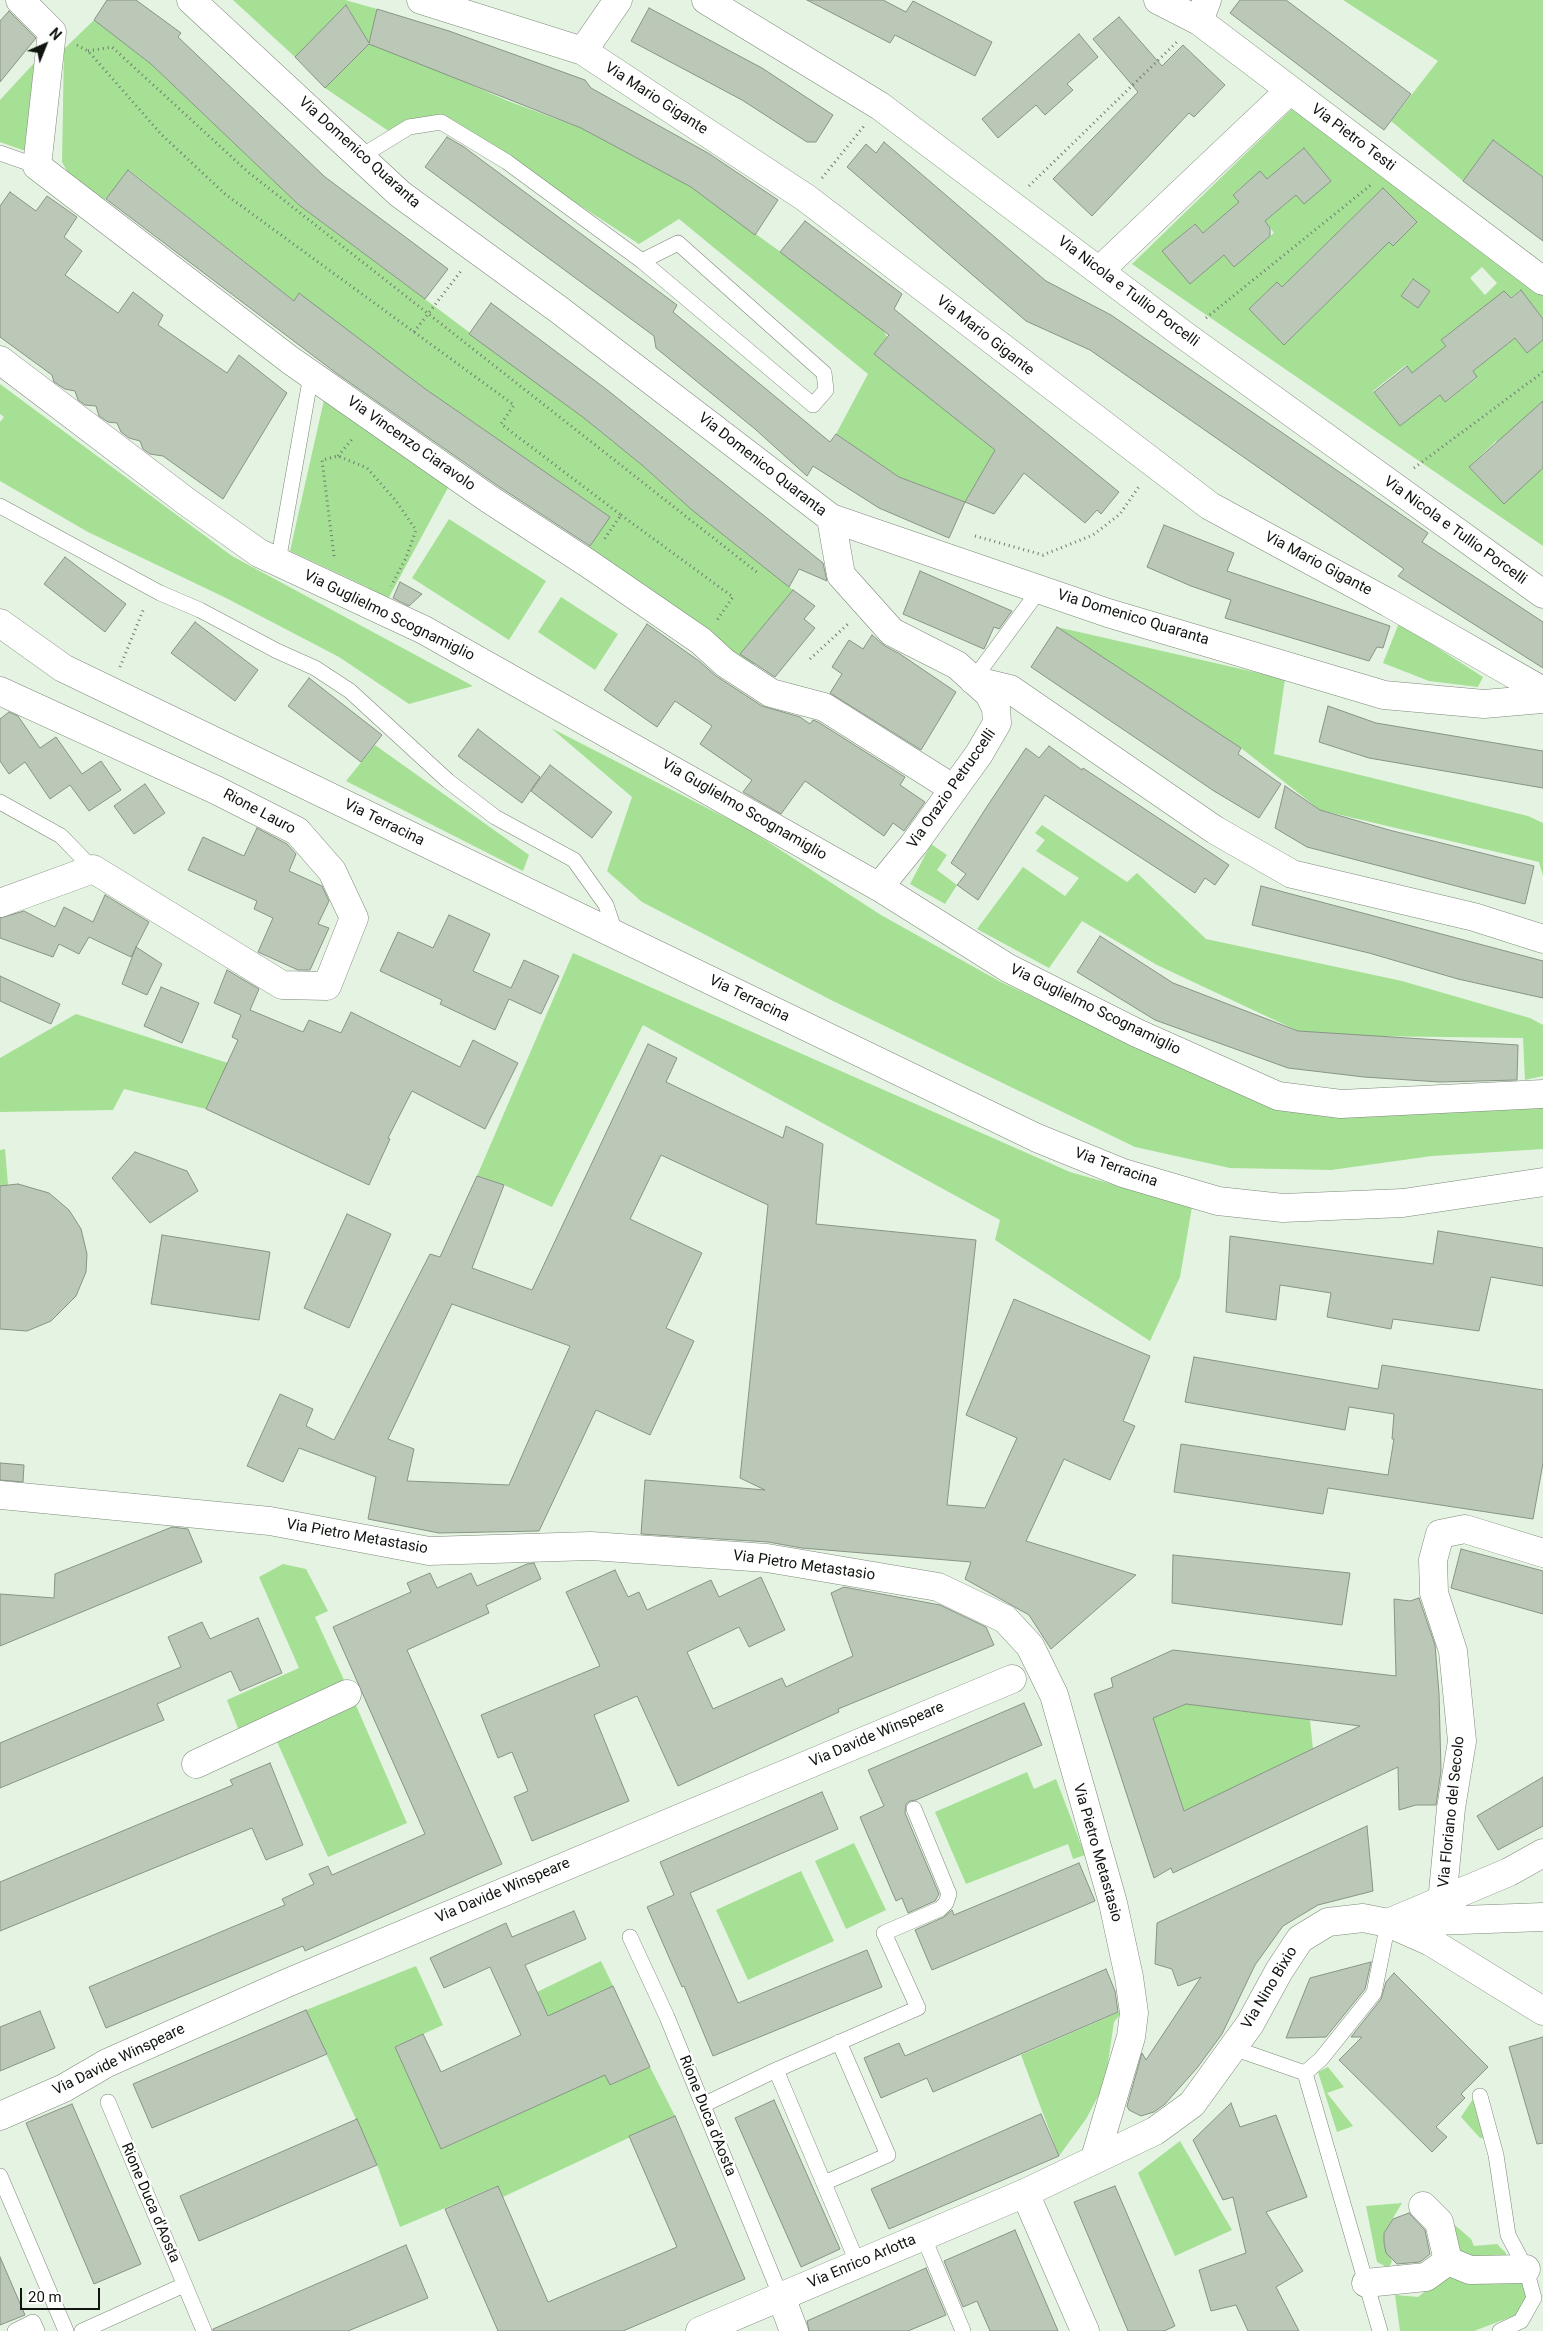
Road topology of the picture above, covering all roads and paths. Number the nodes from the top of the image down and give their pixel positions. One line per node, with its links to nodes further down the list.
1 (20, 0): 8 (street)
2 (191, 0): 14 (street, Via Domenico Quaranta)
3 (421, 0): 10 (street, Via Mario Gigante)
4 (618, 0): 10 (street)
5 (706, 0): 12 (street, Via Nicola e Tullio Porcelli)
6 (1158, 0): 7 (street, Via Pietro Testi)
7 (1203, 11): 11 (street, Via Pietro Testi); 18 (path)
8 (52, 32): 9 (path); 15 (street)
9 (88, 51): 23 (path); 24 (path)
10 (583, 51): 17 (street, Via Mario Gigante)
11 (1290, 90): 16 (street, Via Pietro Testi); 21 (street)
12 (880, 106): 17 (path); 18 (street, Via Nicola e Tullio Porcelli)
13 (0, 153): 15 (lane)
14 (360, 157): 19 (street, Via Domenico Quaranta); 20 (lane)
15 (38, 166): 28 (street, Via Vincenzo Ciaravolo)
16 (1392, 168): 22 (street, Via Pietro Testi); 25 (path)
17 (806, 198): 29 (street, Via Mario Gigante)
18 (1011, 203): 21 (street, Via Nicola e Tullio Porcelli)
19 (477, 250): 23 (path); 33 (street, Via Domenico Quaranta)
20 (642, 261): 20 (lane)
21 (1099, 271): 25 (street, Via Nicola e Tullio Porcelli)
22 (1543, 281)
23 (429, 312): 24 (path); 38 (path)
24 (414, 332): 32 (path)
25 (1184, 335): 30 (street, Via Nicola e Tullio Porcelli)
26 (0, 360): 36 (street, Via Guglielmo Scognamiglio)
27 (1543, 372): 30 (path)
28 (311, 375): 36 (lane); 37 (street, Via Vincenzo Ciaravolo)
29 (1154, 464): 34 (path); 50 (street, Via Mario Gigante)
30 (1392, 485): 41 (street, Via Nicola e Tullio Porcelli)
31 (0, 506): 39 (lane)
32 (621, 515): 37 (path); 42 (path)
33 (831, 518): 40 (street, Via Domenico Quaranta); 43 (street, Via Orazio Petruccelli)
34 (968, 534)
35 (334, 556): 44 (path)
36 (278, 562): 44 (street, Via Guglielmo Scognamiglio)
37 (589, 564): 52 (street, Via Vincenzo Ciaravolo)
38 (758, 573)
39 (150, 588): 49 (path); 57 (lane)
40 (1040, 589): 47 (lane); 51 (street, Via Domenico Quaranta)
41 (1543, 594)
42 (733, 597)
43 (869, 606): 46 (path); 47 (street, Via Orazio Petruccelli)
44 (378, 609): 55 (street, Via Guglielmo Scognamiglio)
45 (0, 623): 49 (street, Via Terracina)
46 (810, 659)
47 (973, 680): 52 (street, Via Orazio Petruccelli); 58 (street)
48 (0, 691): 54 (street, Rione Lauro)
49 (110, 691): 57 (street, Via Terracina)
50 (1543, 691)
51 (1543, 700)
52 (954, 789): 55 (street, Via Orazio Petruccelli)
53 (0, 802): 54 (lane)
54 (93, 869): 56 (street)
55 (879, 888): 59 (street, Via Guglielmo Scognamiglio)
56 (0, 903)
57 (616, 935): 60 (street, Via Terracina)
58 (1543, 939)
59 (1543, 1094)
60 (1543, 1182)
61 (0, 1495): 81 (street, Via Pietro Metastasio)
62 (1543, 1553): 68 (street, Via Floriano del Secolo)
63 (1012, 1679): 80 (street, Via Davide Winspeare)
64 (347, 1694): 65 (street)
65 (196, 1764)
66 (914, 1809): 73 (lane)
67 (1543, 1853): 68 (street)
68 (1442, 1902): 70 (street)
69 (1543, 1917): 70 (street)
70 (1388, 1922): 72 (street, Via Nino Bixio); 74 (street, Via Nino Bixio); 76 (lane)
71 (630, 1937): 79 (lane, Rione Duca d'Aosta)
72 (1543, 2011)
73 (839, 2042): 75 (lane); 83 (lane)
74 (1233, 2048): 76 (lane); 81 (street, Via Nino Bixio)
75 (776, 2070): 79 (lane); 83 (lane)
76 (1305, 2073): 90 (lane)
77 (1480, 2096): 89 (lane)
78 (108, 2102): 91 (lane, Rione Duca d'Aosta)
79 (703, 2105): 92 (lane, Rione Duca d'Aosta)
80 (0, 2116)
81 (1096, 2158): 84 (street, Via Nino Bixio)
82 (0, 2176): 95 (lane)
83 (824, 2183): 88 (lane)
84 (1025, 2192): 86 (street, Via Enrico Arlotta); 101 (street)
85 (1423, 2206): 87 (street)
86 (923, 2236): 88 (street, Via Enrico Arlotta); 100 (lane)
87 (1448, 2261): 89 (street); 90 (street)
88 (858, 2264): 92 (street, Via Enrico Arlotta)
89 (1526, 2269): 103 (lane)
90 (1366, 2283): 102 (lane)
91 (184, 2285): 96 (lane); 97 (lane, Rione Duca d'Aosta)
92 (780, 2297): 98 (street, Via Enrico Arlotta); 99 (street)
93 (15, 2331): 94 (lane)
94 (37, 2331)
95 (66, 2331)
96 (82, 2331)
97 (204, 2331)
98 (700, 2331)
99 (794, 2331)
100 (963, 2331)
101 (1086, 2331)
102 (1380, 2331)
103 (1500, 2331)

